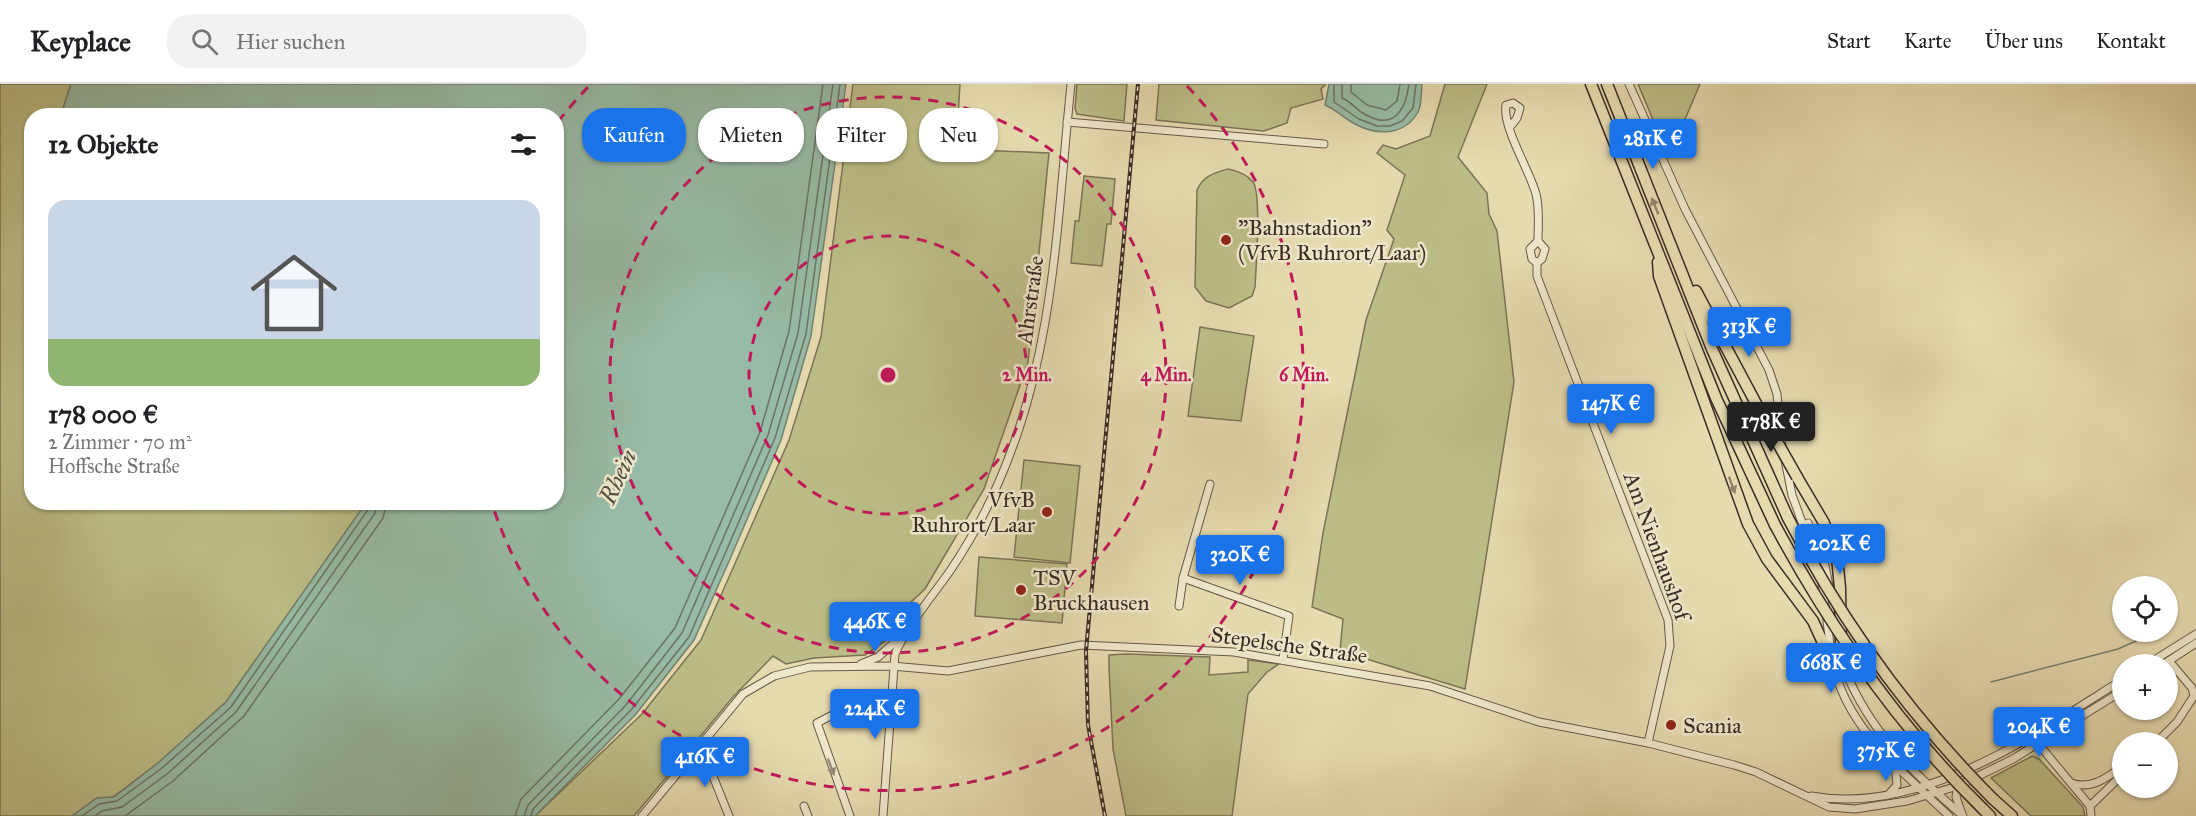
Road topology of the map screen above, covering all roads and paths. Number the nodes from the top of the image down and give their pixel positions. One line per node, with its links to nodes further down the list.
1 (1071, 84): 5 (street, Ahrstraße)
2 (1591, 84): 9 (highway)
3 (1607, 84): 10 (highway, one-way to 3)
4 (1629, 84): 13 (street)
5 (1067, 122): 7 (street); 16 (street, Ahrstraße)
6 (1510, 127): 8 (street, Am Nienhaushof)
7 (1324, 144)
8 (1538, 242): 11 (street, Am Nienhaushof); 11 (street, Am Nienhaushof)
9 (1657, 249): 24 (highway, one-way to 24); 51 (highway, bridge)
10 (1677, 260): 25 (highway, bridge); 60 (highway, bridge)
11 (1537, 263): 34 (street, Am Nienhaushof)
12 (1210, 484): 14 (street)
13 (1792, 495): 24 (street); 25 (street)
14 (1183, 578): 15 (street); 21 (street)
15 (1179, 606)
16 (904, 633): 22 (street); 23 (street, Ahrstraße)
17 (2196, 634): 19 (street)
18 (2196, 643): 20 (street)
19 (2164, 654)
20 (2178, 655)
21 (1282, 659): 23 (street, Stepelsche Straße); 34 (street, Stepelsche Straße)
22 (858, 666): 23 (street, Stepelsche Straße); 36 (street, Stepelsche Straße)
23 (892, 666): 31 (street, Ahrstraße)
24 (1834, 667): 30 (street)
25 (1845, 672): 29 (street)
26 (2178, 674): 32 (street)
27 (2112, 686): 33 (street, Stepelsche Straße)
28 (2112, 697): 35 (street, Stepelsche Straße)
29 (1861, 706): 30 (street); 40 (street)
30 (1851, 712): 37 (street)
31 (889, 715): 55 (street, one-way to 55); 56 (street, Ahrstraße)
32 (2167, 732)
33 (2032, 736): 35 (street); 40 (street, Stepelsche Straße)
34 (1648, 743): 45 (street, Stepelsche Straße)
35 (2037, 744): 39 (street); 42 (street, Stepelsche Straße)
36 (698, 748): 52 (street, Stepelsche Straße); 53 (street)
37 (1895, 764): 43 (street); 46 (street)
38 (2112, 774): 39 (street)
39 (2069, 782): 49 (street)
40 (1930, 785): 43 (street, Stepelsche Straße); 44 (street)
41 (2112, 785): 49 (street)
42 (1958, 786): 44 (street, Stepelsche Straße); 59 (street)
43 (1920, 788): 46 (street, Stepelsche Straße); 47 (street)
44 (1938, 793): 47 (street, Stepelsche Straße); 59 (street)
45 (1802, 794): 46 (street, Stepelsche Straße); 50 (street, Stepelsche Straße)
46 (1889, 794)
47 (1928, 796): 50 (street, Stepelsche Straße); 58 (street)
48 (804, 806): 54 (street)
49 (2090, 806): 61 (street)
50 (1864, 807): 57 (street)
51 (1986, 812)
52 (647, 814)
53 (729, 816)
54 (808, 816)
55 (850, 816)
56 (883, 816)
57 (1866, 816)
58 (1948, 816)
59 (1963, 816)
60 (2012, 816)
61 (2091, 816)

